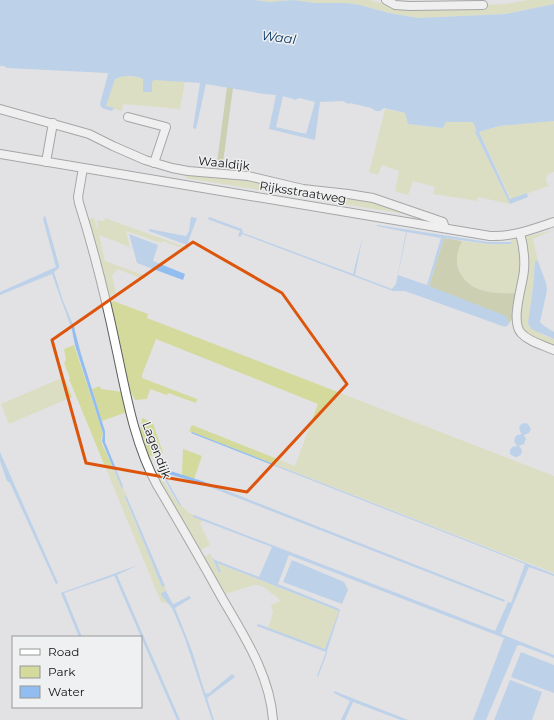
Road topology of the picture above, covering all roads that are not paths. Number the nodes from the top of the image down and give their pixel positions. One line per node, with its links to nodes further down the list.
1 (386, 0): 2 (street)
2 (484, 6)
3 (0, 108): 5 (street, Waaldijk)
4 (128, 117): 8 (street)
5 (53, 123): 7 (street); 8 (street, Waaldijk)
6 (0, 154): 7 (street, Rijksstraatweg)
7 (46, 162): 9 (street, Rijksstraatweg)
8 (154, 163): 11 (street, Waaldijk)
9 (83, 168): 11 (street, Rijksstraatweg); 14 (street, Lagendijk)
10 (554, 222): 12 (street, Rijksstraatweg)
11 (445, 228): 12 (street, Rijksstraatweg)
12 (520, 233): 13 (street)
13 (554, 350)
14 (273, 720)

